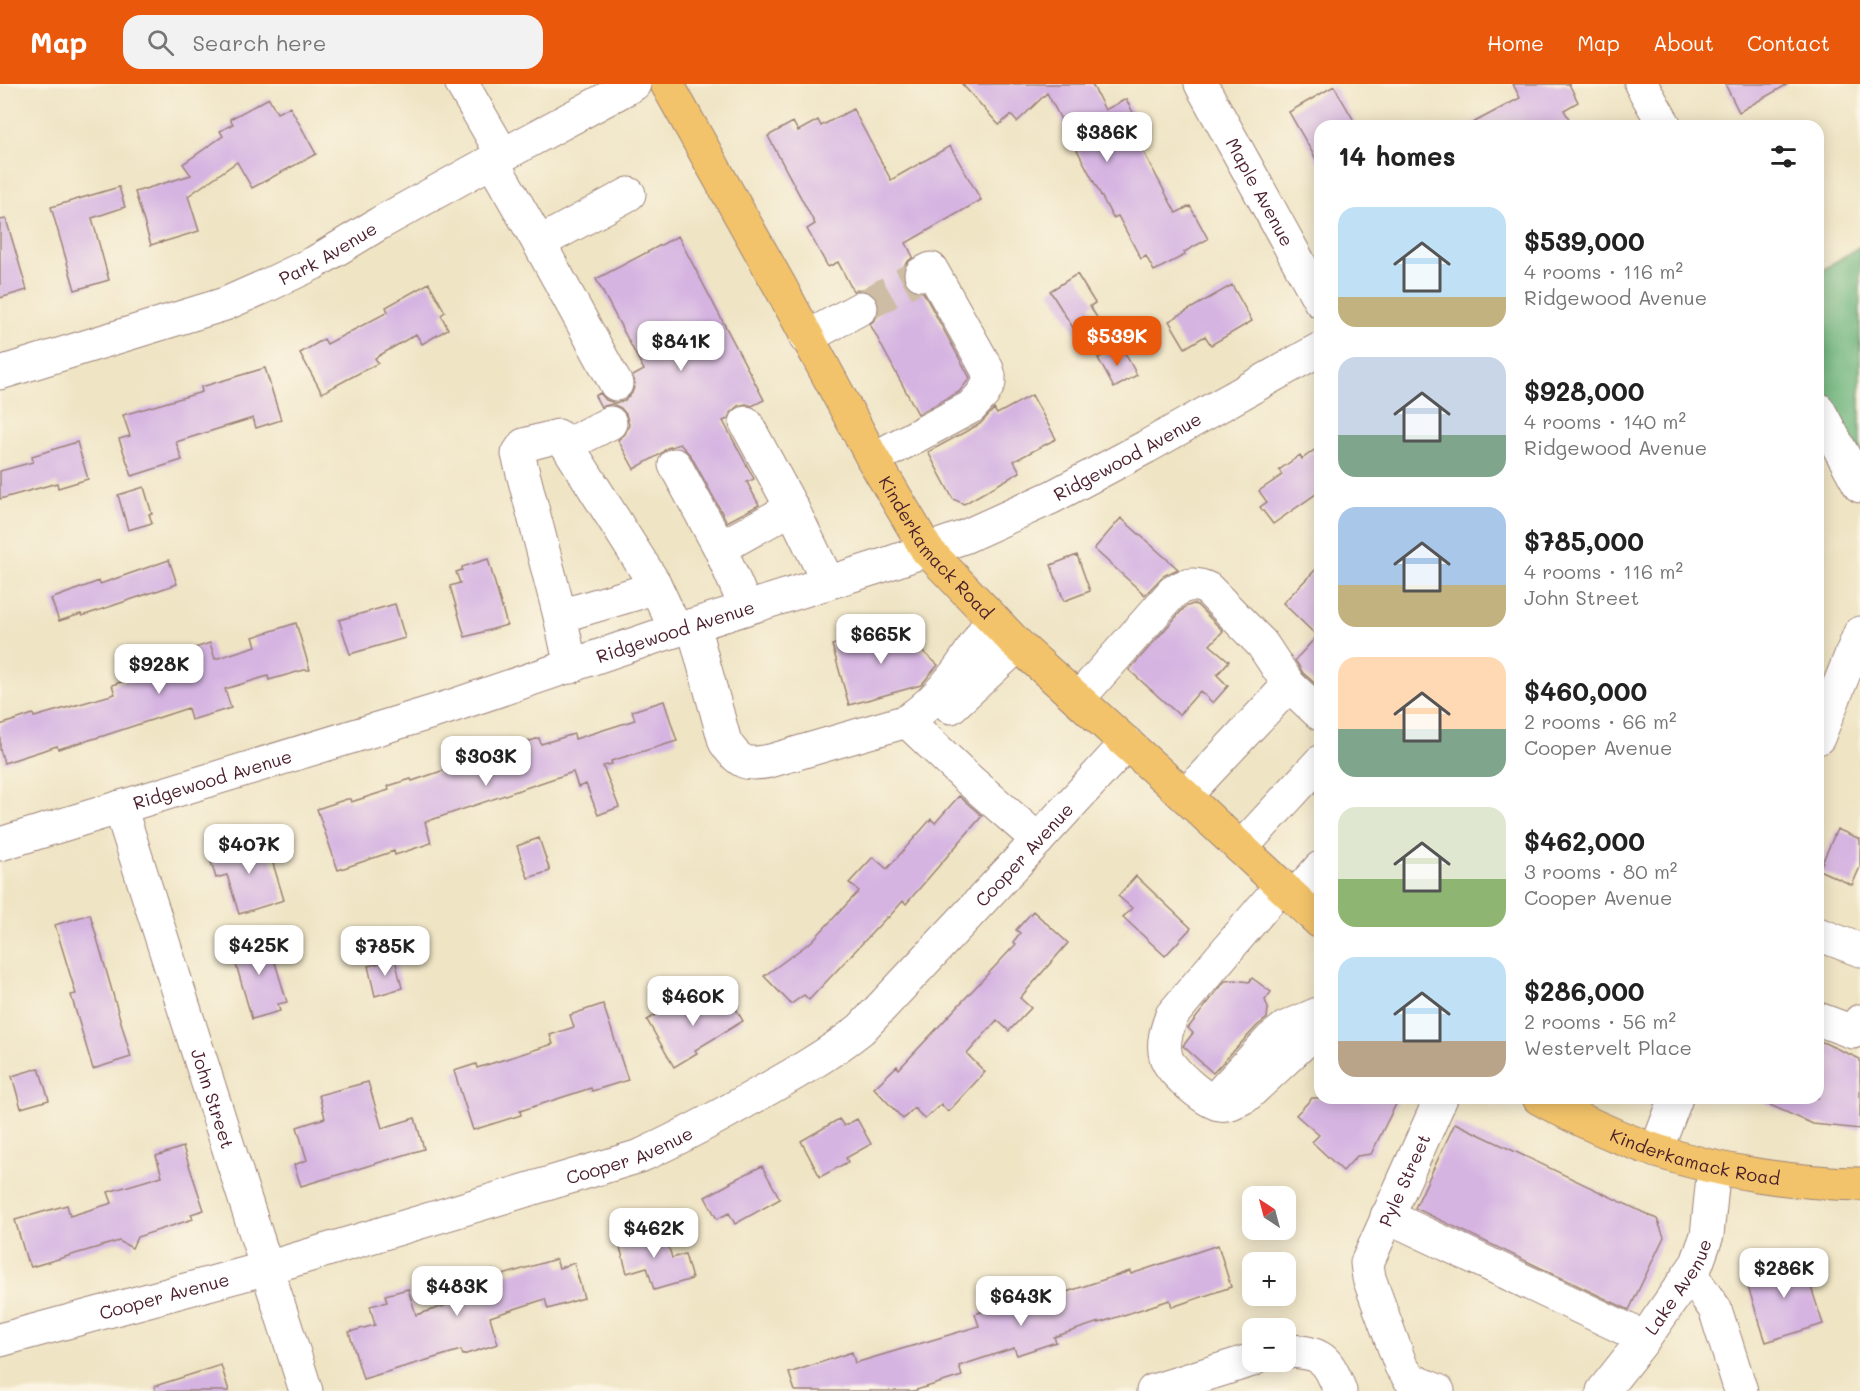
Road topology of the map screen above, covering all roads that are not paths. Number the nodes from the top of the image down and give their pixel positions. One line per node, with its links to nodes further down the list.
1 (462, 84): 8 (street)
2 (634, 84): 6 (street, Park Avenue)
3 (667, 84): 14 (main road, Kinderkamack Road)
4 (1201, 84): 12 (street, Maple Avenue)
5 (1641, 84): 7 (street)
6 (589, 95): 8 (street, Park Avenue)
7 (1662, 120)
8 (497, 158): 10 (street); 16 (street, Park Avenue)
9 (629, 194): 10 (street)
10 (539, 243): 17 (street)
11 (921, 274): 22 (street)
12 (1314, 290)
13 (861, 308): 14 (street)
14 (806, 338): 22 (main road, Kinderkamack Road)
15 (1314, 351): 27 (street, Ridgewood Avenue)
16 (0, 373)
17 (616, 384)
18 (1824, 420): 24 (street)
19 (609, 423): 21 (street)
20 (746, 423): 25 (street)
21 (567, 445): 29 (street); 31 (street)
22 (873, 459): 27 (main road, Kinderkamack Road)
23 (675, 465): 26 (street)
24 (1860, 486)
25 (792, 508): 26 (street); 28 (street)
26 (720, 548): 30 (street)
27 (927, 550): 28 (street, Ridgewood Avenue); 32 (main road, Kinderkamack Road)
28 (828, 582): 30 (street, Ridgewood Avenue)
29 (654, 583): 31 (street); 33 (street)
30 (746, 608): 33 (street, Ridgewood Avenue)
31 (560, 616): 36 (street)
32 (992, 618): 35 (main road, Kinderkamack Road); 40 (street)
33 (685, 627): 36 (street, Ridgewood Avenue); 40 (street)
34 (1860, 633): 41 (street)
35 (1018, 645): 38 (main road, Kinderkamack Road); 40 (street)
36 (571, 667): 45 (street, Ridgewood Avenue)
37 (1289, 685): 38 (street); 39 (street); 44 (street)
38 (1078, 699): 42 (main road, Kinderkamack Road)
39 (1314, 708)
40 (907, 720): 46 (street)
41 (1824, 723)
42 (1127, 742): 44 (main road, Kinderkamack Road); 46 (street, Cooper Avenue)
43 (1314, 769): 48 (street)
44 (1185, 796): 48 (main road, Kinderkamack Road)
45 (120, 807): 47 (street, Ridgewood Avenue); 66 (street, John Street)
46 (1038, 840): 66 (street, Cooper Avenue)
47 (0, 844)
48 (1241, 848): 50 (main road, Kinderkamack Road)
49 (1314, 872): 50 (street)
50 (1287, 892): 51 (main road, Kinderkamack Road); 58 (street)
51 (1314, 917)
52 (1824, 936): 53 (street)
53 (1860, 950)
54 (1314, 1016): 58 (street)
55 (1824, 1021): 56 (street)
56 (1860, 1021)
57 (1314, 1033): 58 (street)
58 (1213, 1101)
59 (1438, 1104): 65 (street, Pyle Street)
60 (1550, 1104): 62 (main road, Kinderkamack Road)
61 (1674, 1104): 62 (street)
62 (1656, 1150): 63 (main road, Kinderkamack Road)
63 (1714, 1167): 64 (main road, Kinderkamack Road); 67 (street, Lake Avenue)
64 (1860, 1184)
65 (1387, 1216): 68 (street); 75 (street, Pyle Street)
66 (267, 1268): 69 (street, Cooper Avenue); 72 (street, John Street)
67 (1690, 1274): 68 (street, Lake Avenue); 77 (street)
68 (1644, 1338): 76 (street, Lake Avenue)
69 (0, 1340)
70 (1296, 1351): 74 (street)
71 (1242, 1362): 73 (street)
72 (306, 1391)
73 (1154, 1391)
74 (1340, 1391)
75 (1438, 1391)
76 (1603, 1391)
77 (1741, 1391)

